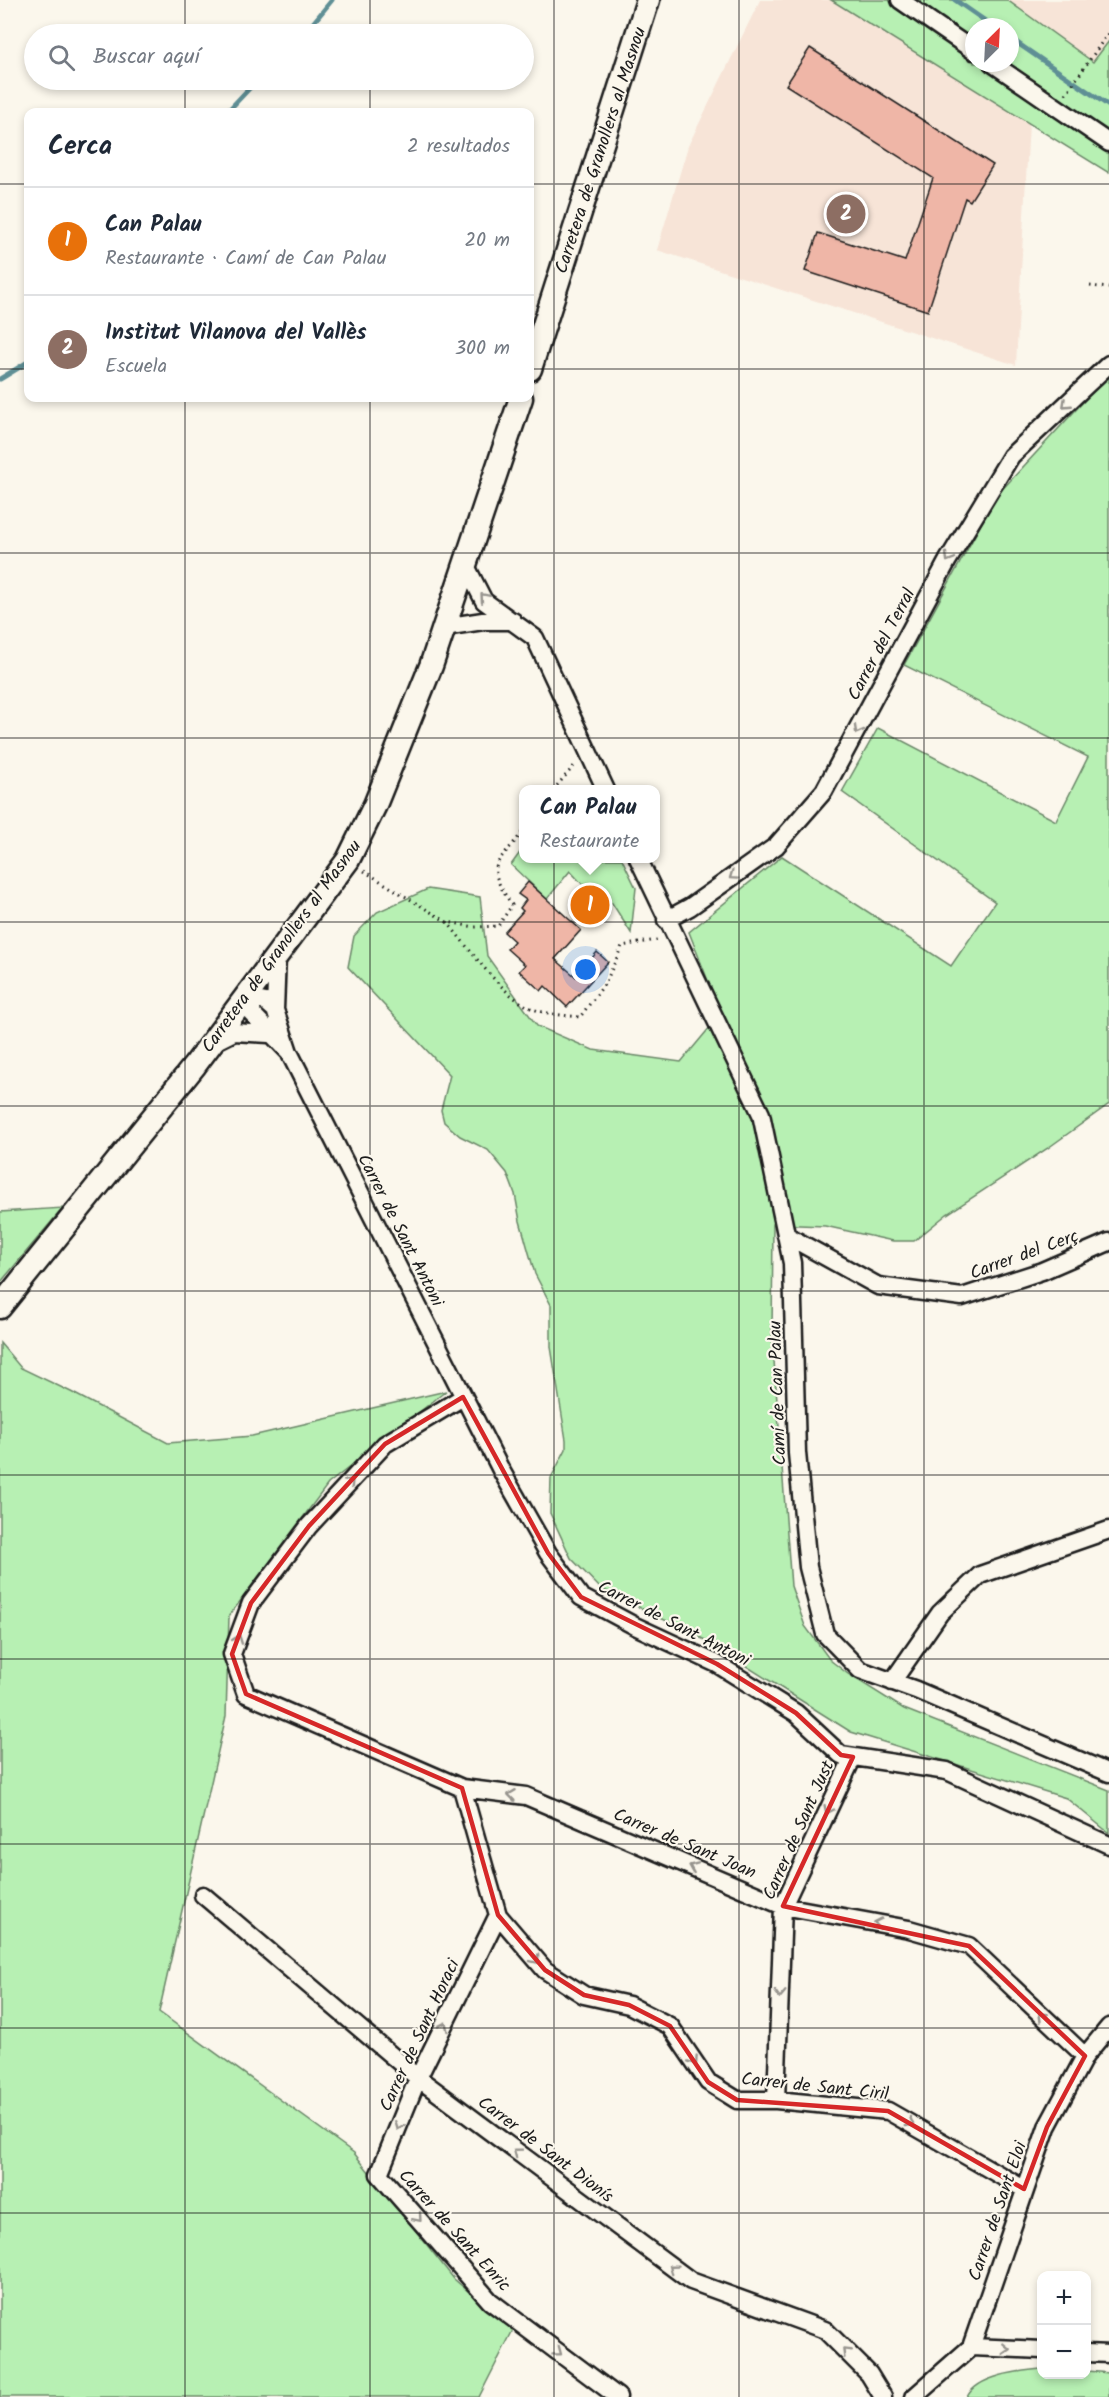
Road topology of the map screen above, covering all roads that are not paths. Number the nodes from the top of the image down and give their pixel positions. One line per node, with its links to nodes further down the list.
1 (648, 0): 6 (main road, Carretera de Granollers al Masnou)
2 (900, 0): 3 (street)
3 (965, 45)
4 (1005, 72): 5 (street)
5 (1109, 143)
6 (534, 356)
7 (1109, 364): 14 (street, Carrer del Terral, one-way to 14)
8 (519, 402): 9 (main road, Carretera de Granollers al Masnou)
9 (465, 564): 10 (street, one-way to 9); 11 (main road, Carretera de Granollers al Masnou)
10 (513, 621): 11 (street); 12 (street)
11 (444, 627): 15 (main road, Carretera de Granollers al Masnou)
12 (604, 785)
13 (640, 863): 14 (street, Camí de Can Palau)
14 (666, 920): 21 (street, Camí de Can Palau)
15 (277, 955): 16 (main road, Carretera de Granollers al Masnou); 17 (street, Carrer de Sant Antoni)
16 (245, 998): 17 (street); 18 (street, Carrer de Sant Antoni); 19 (main road, Carretera de Granollers al Masnou)
17 (275, 1010): 20 (street, Carrer de Sant Antoni)
18 (269, 1034): 19 (street); 20 (street, Carrer de Sant Antoni)
19 (210, 1043): 23 (main road, Carretera de Granollers al Masnou)
20 (289, 1052): 24 (street, Carrer de Sant Antoni)
21 (786, 1234): 22 (street, Carrer del Cerç); 26 (street, Camí de Can Palau)
22 (1109, 1242)
23 (0, 1307)
24 (463, 1397): 27 (street, Carrer de Sant Antoni); 29 (street, Carrer de Sant Joan, one-way to 24)
25 (1109, 1530): 26 (street)
26 (892, 1682): 28 (street, Camí de Can Palau)
27 (852, 1756): 30 (street, Carrer de Sant Antoni); 32 (street, Carrer de Sant Just, one-way to 32)
28 (1109, 1773)
29 (462, 1788): 32 (street, Carrer de Sant Joan, one-way to 29); 33 (street, Carrer de Sant Ciril)
30 (1109, 1845)
31 (203, 1895): 36 (street, Carrer de Sant Dionís)
32 (783, 1906): 35 (street, Carrer de Sant Joan, one-way to 32); 37 (street, Carrer de Sant Just, one-way to 37)
33 (498, 1915): 36 (street, Carrer de Sant Horaci, one-way to 33); 37 (street, Carrer de Sant Ciril, one-way to 37)
34 (1109, 2027): 35 (street, Carrer de Sant Eloi)
35 (1085, 2056): 39 (street, Carrer de Sant Eloi)
36 (418, 2079): 38 (street, Carrer de Sant Horaci, one-way to 38); 45 (street, Carrer de Sant Dionís, one-way to 36)
37 (776, 2100): 39 (street, Carrer de Sant Ciril, one-way to 39)
38 (379, 2174): 44 (street, Carrer de Sant Enric, one-way to 44)
39 (1024, 2189): 40 (street, Carrer de Sant Eloi)
40 (971, 2347): 41 (street, one-way to 41); 46 (street)
41 (1037, 2350)
42 (1091, 2353): 43 (street)
43 (1109, 2354)
44 (618, 2397)
45 (883, 2397)
46 (914, 2397)

